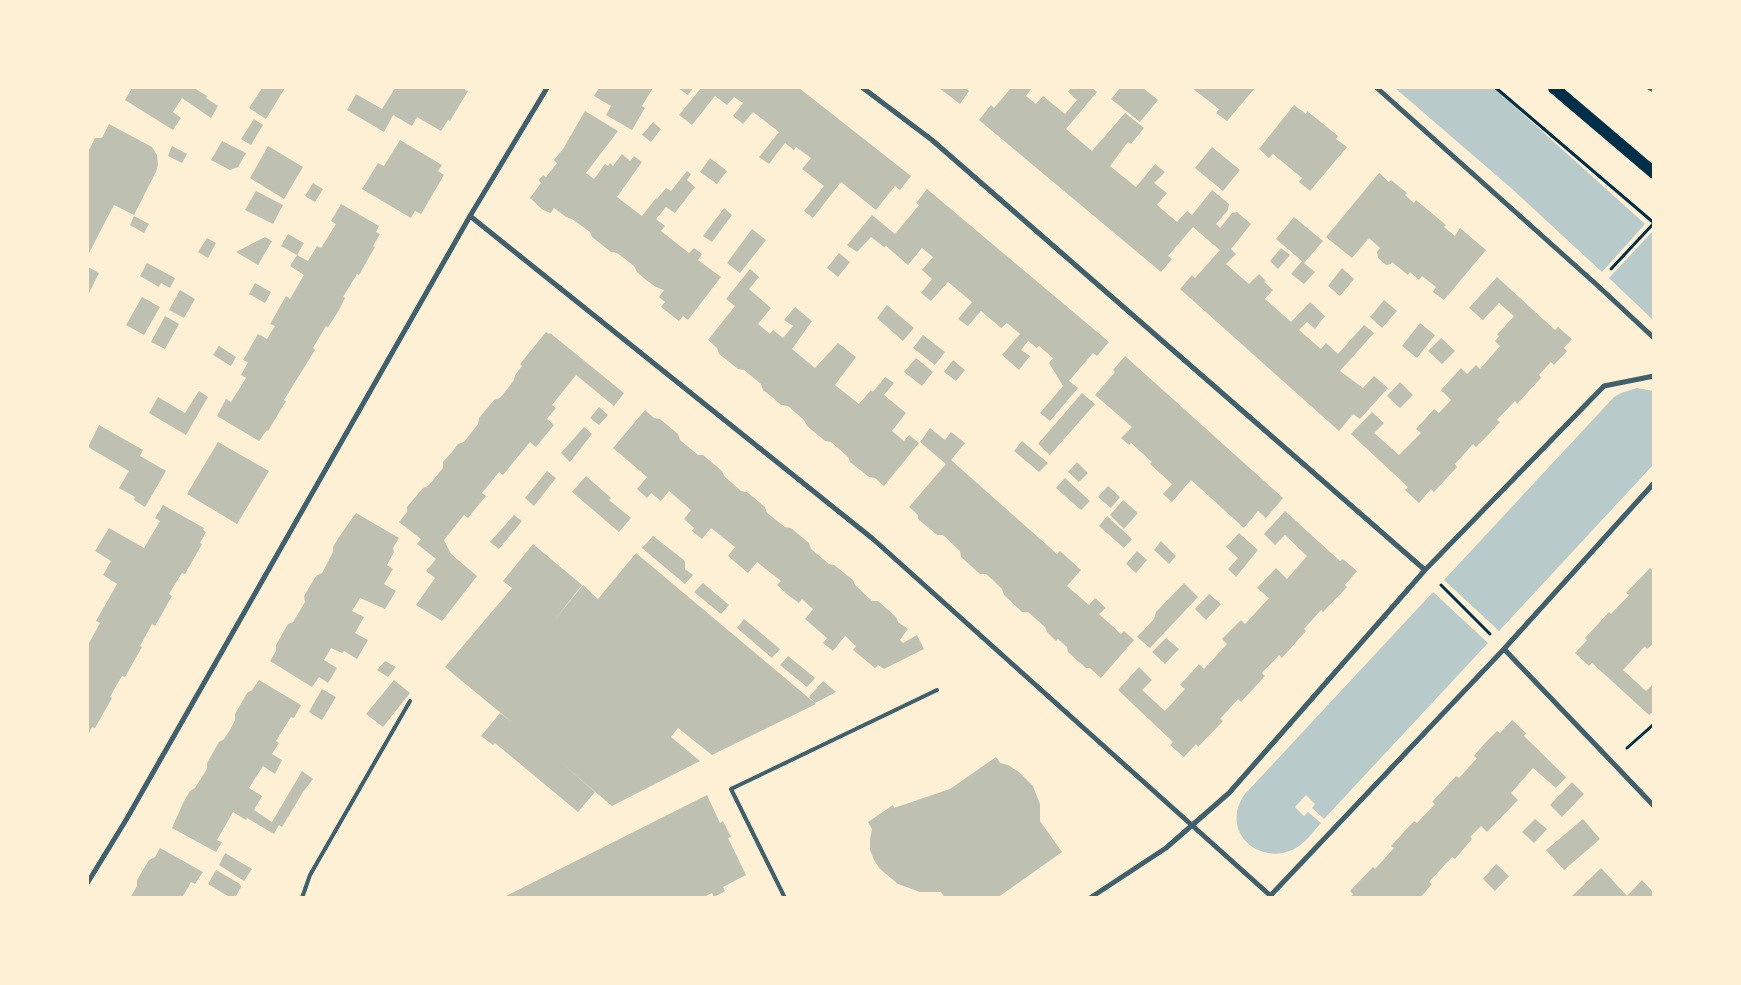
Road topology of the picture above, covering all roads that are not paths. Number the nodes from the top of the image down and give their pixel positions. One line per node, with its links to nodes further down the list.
1 (547, 88): 8 (street)
2 (863, 88): 12 (street)
3 (1377, 88): 9 (street)
4 (1554, 88): 7 (main road)
5 (1650, 88): 6 (street)
6 (1654, 90)
7 (1654, 173)
8 (470, 216): 17 (street); 18 (street)
9 (1654, 338)
10 (1654, 376): 12 (street)
11 (1654, 483): 13 (street)
12 (1425, 570): 17 (street)
13 (1504, 648): 16 (street); 19 (street)
14 (937, 690): 21 (lane)
15 (410, 701): 20 (lane)
16 (1654, 806)
17 (1192, 826): 19 (street); 22 (street)
18 (88, 882)
19 (1272, 896)
20 (302, 898)
21 (785, 898)
22 (1090, 898)

